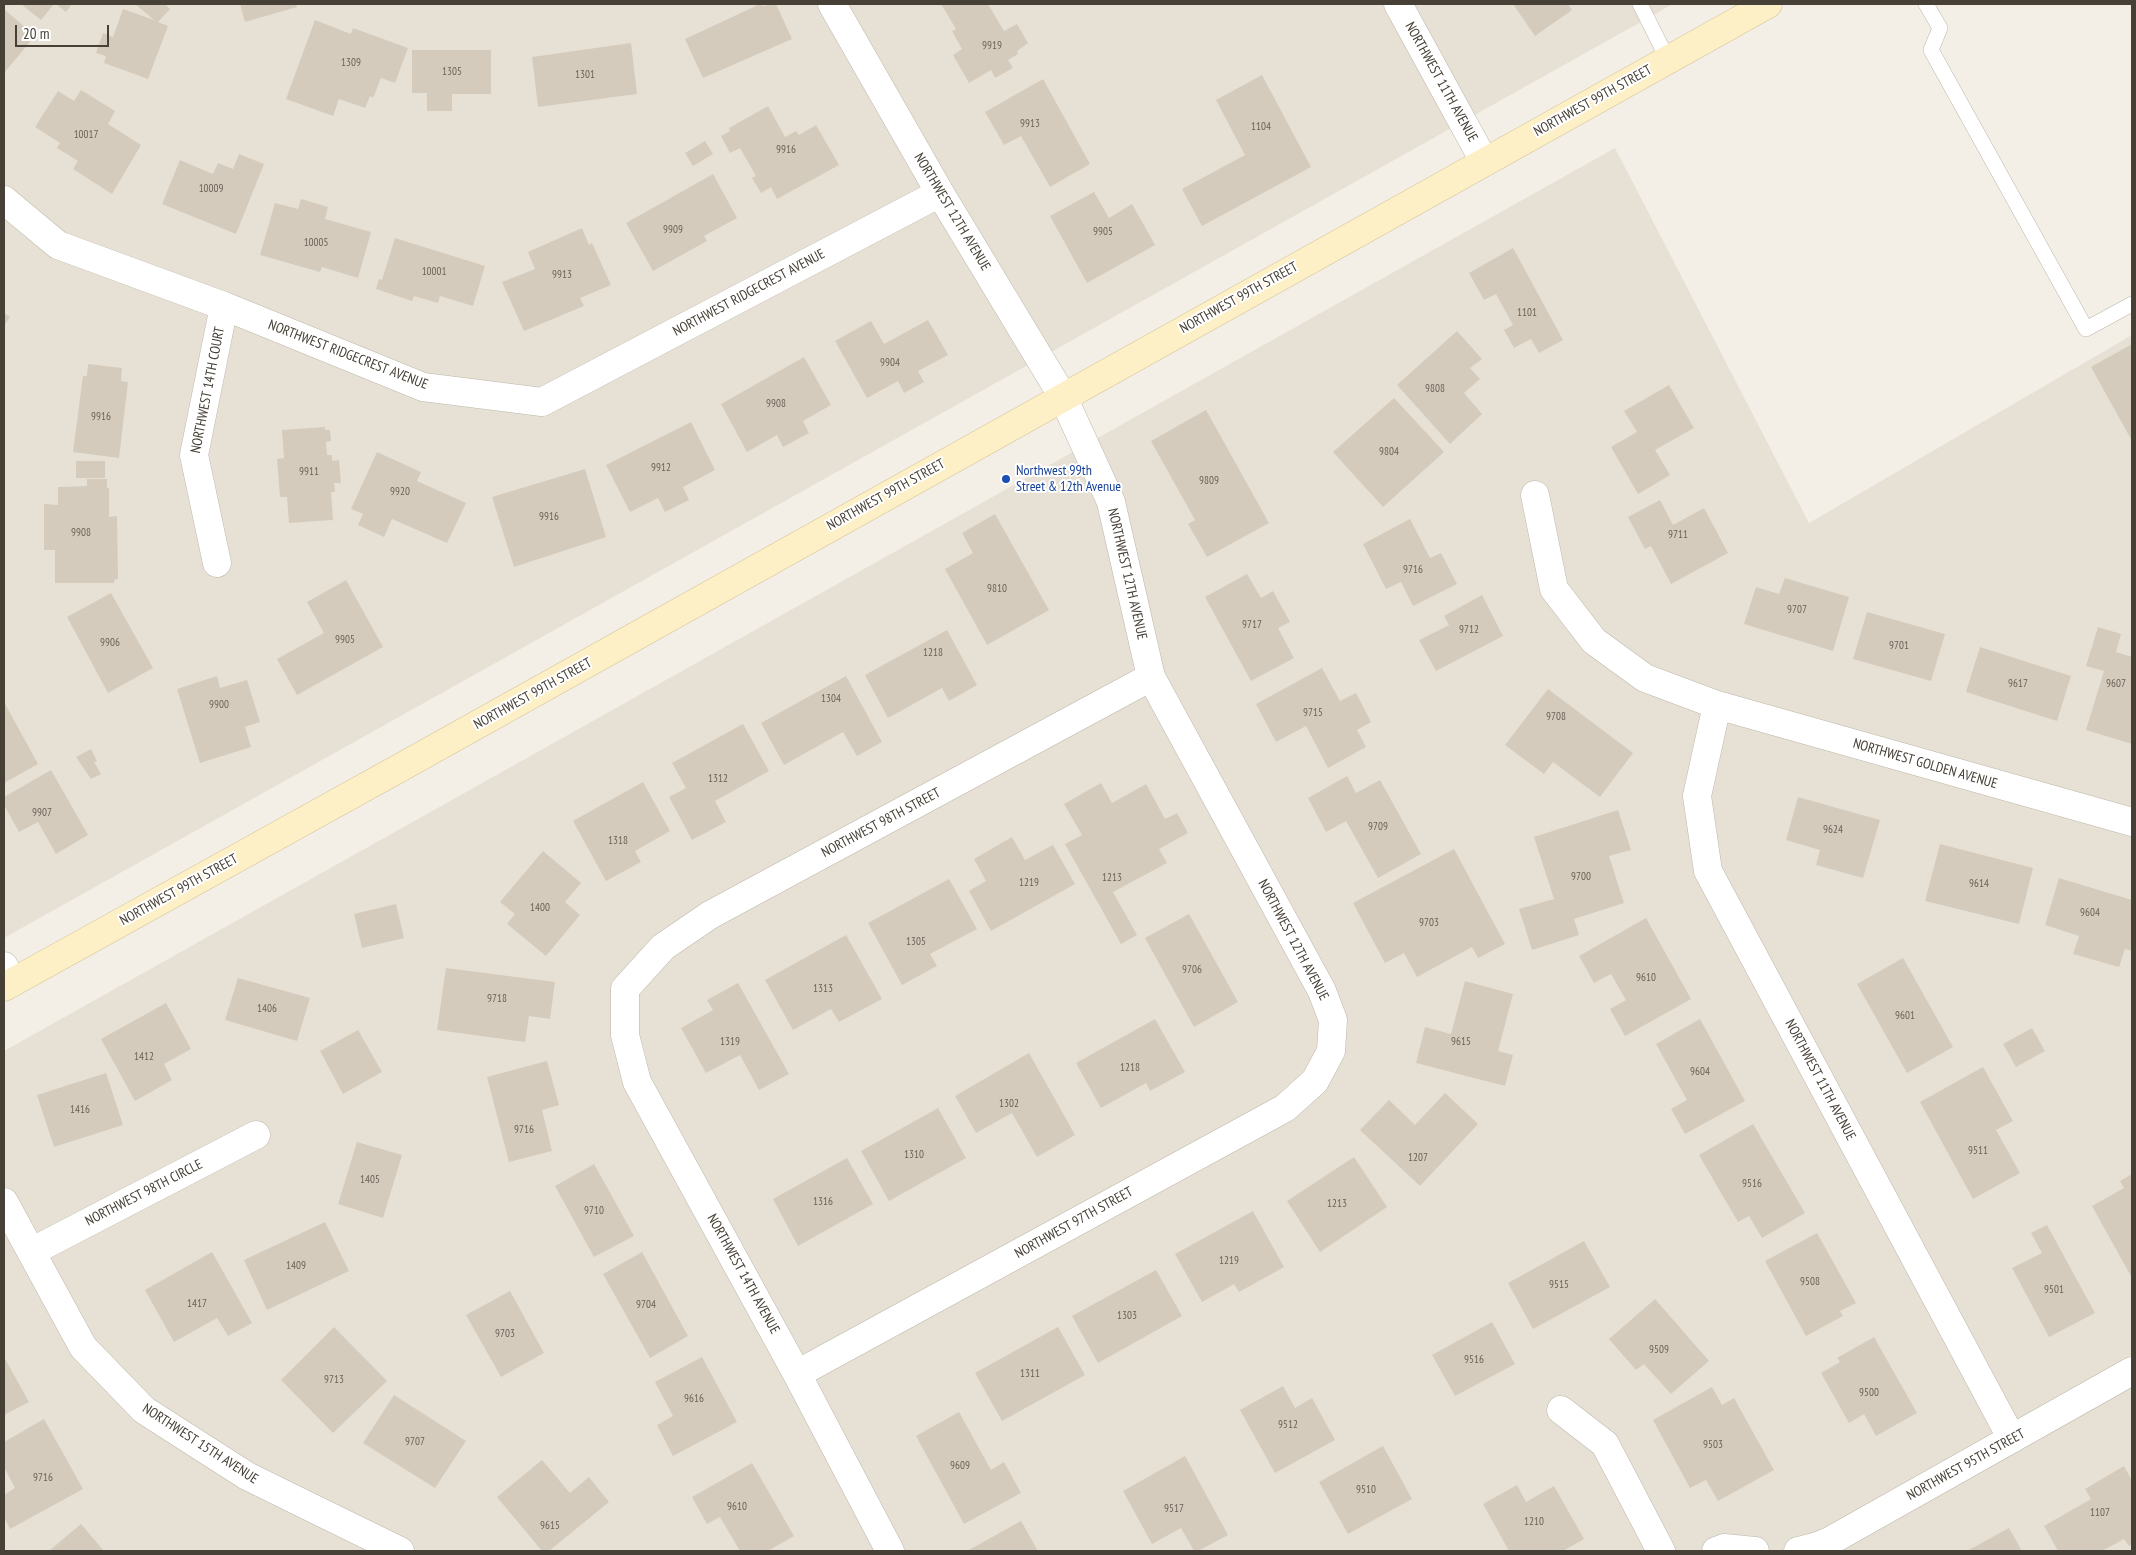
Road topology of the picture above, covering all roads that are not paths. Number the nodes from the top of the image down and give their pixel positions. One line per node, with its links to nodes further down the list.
1 (832, 4): 8 (street, NORTHWEST 12TH AVENUE)
2 (1398, 4): 7 (street, NORTHWEST 11TH AVENUE)
3 (1640, 4): 6 (lane)
4 (1768, 4): 6 (main road, NORTHWEST 99TH STREET)
5 (1926, 4): 10 (lane)
6 (1668, 60): 7 (main road, NORTHWEST 99TH STREET)
7 (1484, 161): 12 (main road, NORTHWEST 99TH STREET)
8 (940, 193): 11 (street, NORTHWEST RIDGECREST AVENUE); 12 (street, NORTHWEST 12TH AVENUE)
9 (4, 200): 11 (street, NORTHWEST RIDGECREST AVENUE)
10 (2132, 304)
11 (224, 306): 14 (street, NORTHWEST 14TH COURT)
12 (1063, 396): 15 (street, NORTHWEST 12TH AVENUE); 18 (main road, NORTHWEST 99TH STREET)
13 (1536, 495): 16 (street, NORTHWEST GOLDEN AVENUE)
14 (217, 563)
15 (1151, 677): 19 (street, NORTHWEST 98TH STREET); 20 (street, NORTHWEST 12TH AVENUE)
16 (1717, 705): 17 (street, NORTHWEST GOLDEN AVENUE); 27 (street, NORTHWEST 11TH AVENUE)
17 (2132, 822)
18 (7, 978)
19 (625, 989): 25 (street, NORTHWEST 14TH AVENUE)
20 (1331, 1051): 25 (street, NORTHWEST 97TH STREET)
21 (256, 1135): 23 (street, NORTHWEST 98TH CIRCLE)
22 (4, 1202): 23 (street, NORTHWEST 15TH AVENUE)
23 (31, 1252): 28 (street, NORTHWEST 15TH AVENUE)
24 (2132, 1371): 27 (street, NORTHWEST 95TH STREET)
25 (797, 1374): 29 (street, NORTHWEST 14TH AVENUE)
26 (1561, 1410): 30 (street)
27 (2012, 1439): 33 (street, NORTHWEST 95TH STREET)
28 (400, 1551)
29 (890, 1551)
30 (1661, 1551)
31 (1716, 1551): 32 (street)
32 (1755, 1551)
33 (1798, 1551)

